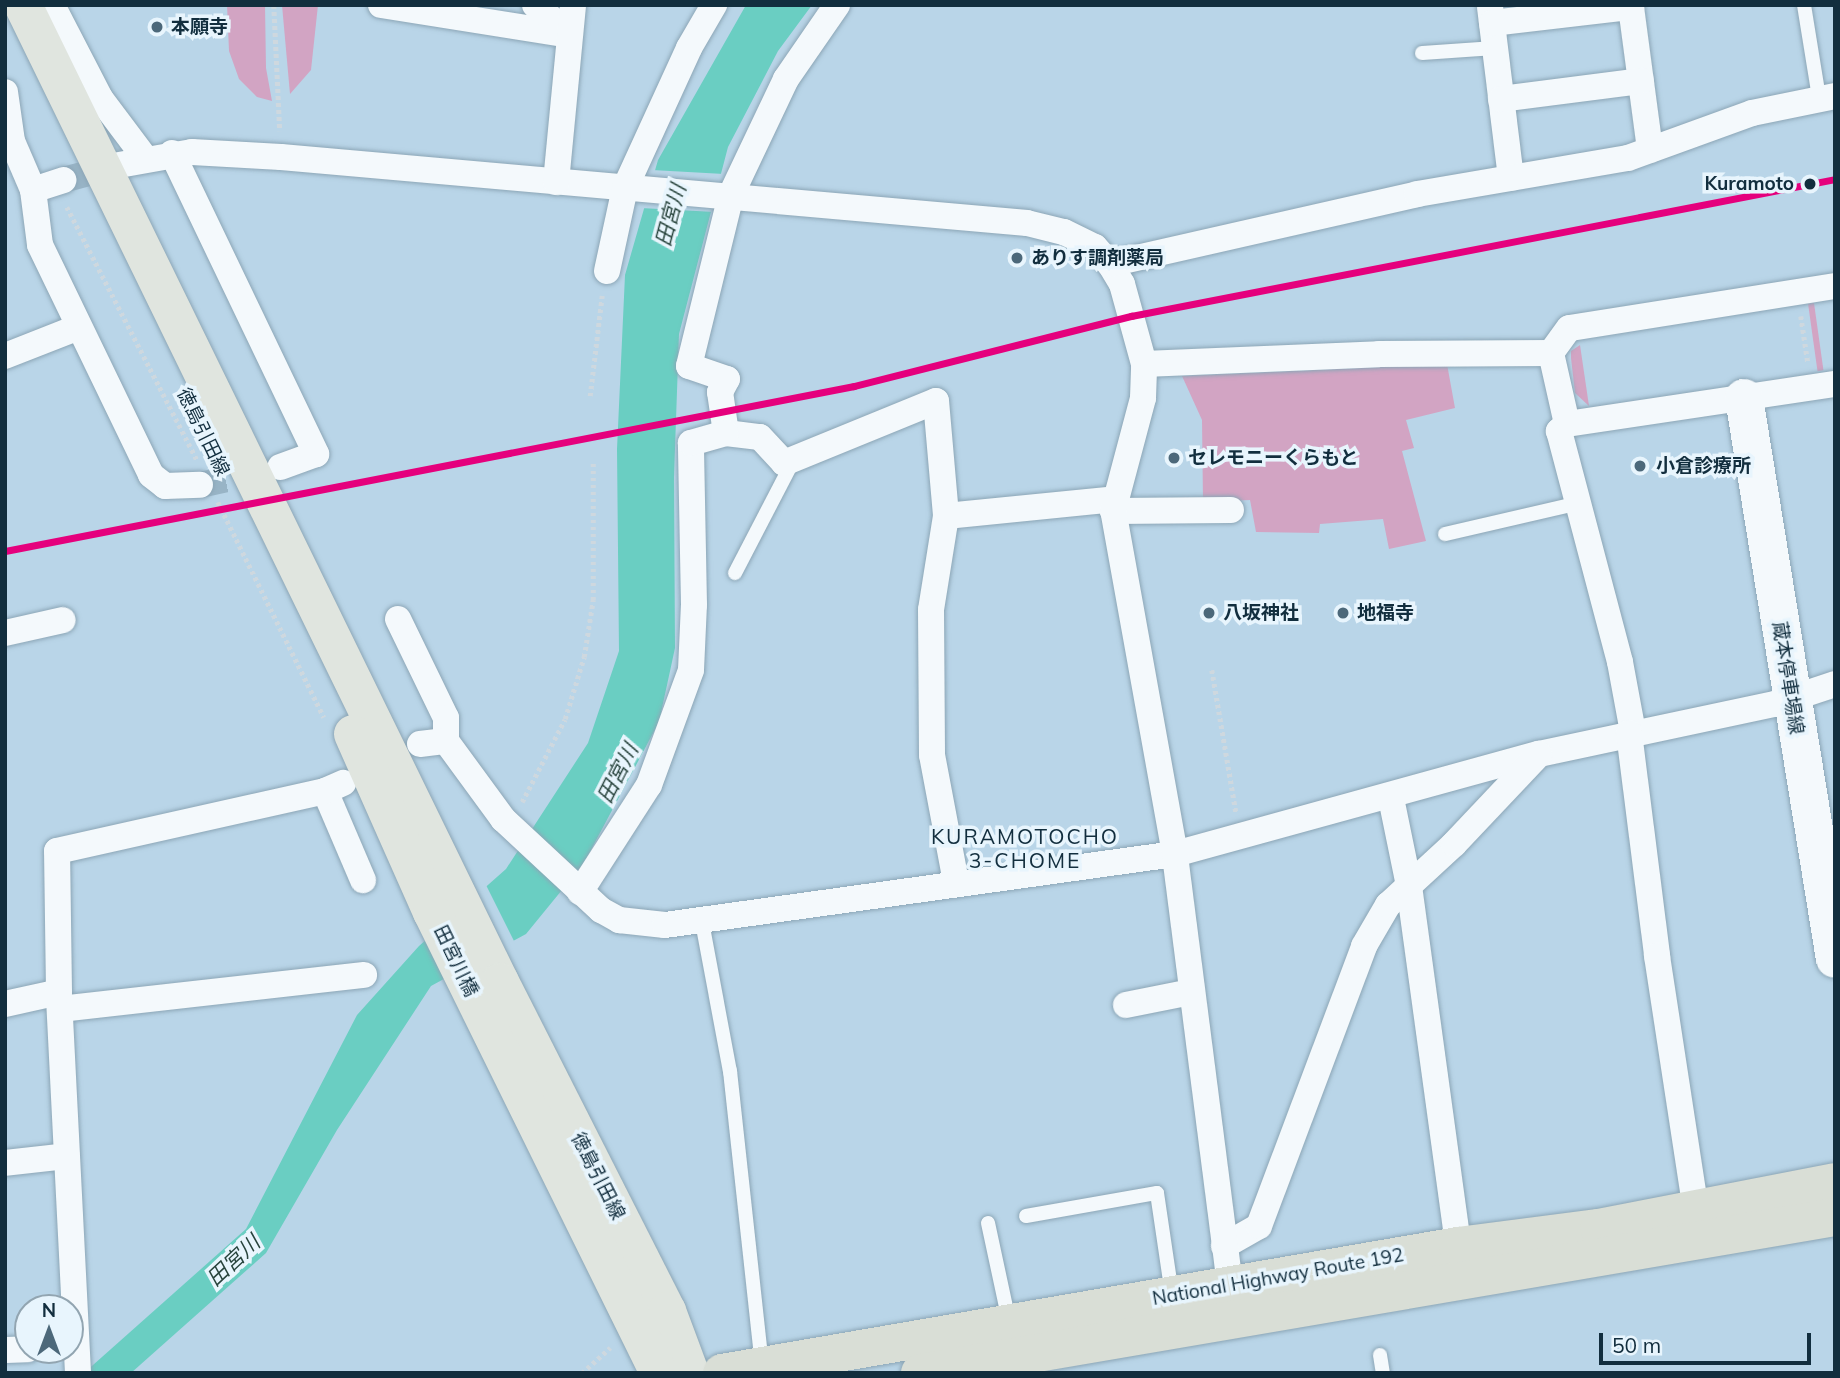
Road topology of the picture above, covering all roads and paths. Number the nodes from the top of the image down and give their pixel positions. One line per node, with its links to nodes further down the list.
1 (23, 5): 74 (main road)
2 (52, 5): 22 (street)
3 (274, 5): 21 (path)
4 (381, 5): 12 (street)
5 (535, 5): 12 (street)
6 (573, 5): 12 (street)
7 (713, 5): 27 (street)
8 (837, 5): 29 (street)
9 (1804, 5): 16 (lane)
10 (1492, 25): 13 (lane); 14 (street); 17 (street)
11 (5, 31): 74 (main road, 徳島引田線)
12 (570, 35): 26 (street)
13 (1422, 53)
14 (1641, 81): 17 (street); 19 (street)
15 (5, 92): 18 (street)
16 (1827, 97): 19 (street)
17 (1501, 99): 24 (street)
18 (9, 140): 28 (street)
19 (1650, 150): 24 (street)
20 (172, 153): 21 (street); 22 (street); 47 (street)
21 (281, 157): 26 (street)
22 (145, 158): 23 (street)
23 (119, 165)
24 (1511, 178): 31 (street)
25 (63, 180): 28 (street)
26 (556, 182): 27 (street)
27 (630, 189): 29 (street); 32 (street)
28 (33, 190): 35 (street)
29 (728, 195): 31 (street); 44 (street)
30 (74, 217): 48 (path)
31 (1110, 264): 38 (street)
32 (607, 271): 41 (path)
33 (1835, 286): 36 (street)
34 (1800, 306): 39 (path)
35 (79, 327): 37 (street); 48 (street)
36 (1551, 353): 38 (street); 43 (street)
37 (5, 356)
38 (1144, 364): 50 (street)
39 (1810, 374)
40 (1835, 384): 42 (street)
41 (590, 396)
42 (1744, 398): 43 (street); 60 (main road, 蔵本停車場線)
43 (1567, 424): 49 (street)
44 (726, 433): 46 (street); 73 (street)
45 (593, 460): 67 (path)
46 (793, 461): 52 (street); 54 (lane)
47 (280, 467)
48 (203, 479): 61 (path)
49 (1579, 503): 53 (lane); 62 (street)
50 (1114, 505): 51 (street); 52 (street); 69 (street)
51 (1231, 510)
52 (946, 516): 71 (street)
53 (1445, 534)
54 (735, 573)
55 (398, 619): 63 (street)
56 (63, 620): 57 (street)
57 (5, 633)
58 (1212, 670): 68 (path)
59 (1835, 684): 60 (street)
60 (1792, 700): 62 (street); 76 (main road, 蔵本停車場線)
61 (329, 727)
62 (1631, 732): 65 (street); 86 (street)
63 (446, 741): 64 (street); 67 (street)
64 (420, 744)
65 (1539, 754): 66 (street); 72 (street)
66 (1391, 797): 68 (street); 72 (street)
67 (509, 825): 73 (street)
68 (1239, 834): 69 (street)
69 (1175, 854): 71 (street); 78 (street)
70 (363, 880): 80 (street)
71 (956, 882): 75 (street)
72 (1409, 886): 90 (street); 91 (street)
73 (576, 889): 75 (street)
74 (442, 899): 79 (main road, 田宮川橋)
75 (702, 922): 97 (lane)
76 (1835, 959)
77 (364, 975): 80 (street)
78 (1191, 992): 82 (street); 90 (street)
79 (490, 995): 98 (main road, 徳島引田線); 99 (main road, 徳島引田線)
80 (59, 1001): 81 (street); 83 (street)
81 (5, 1004)
82 (1126, 1005)
83 (67, 1156): 84 (street); 93 (street)
84 (5, 1163)
85 (1835, 1182): 86 (highway, National Highway Route 192)
86 (1696, 1210): 91 (highway, National Highway Route 192)
87 (1026, 1216): 94 (lane)
88 (1835, 1217): 101 (highway, National Highway Route 192)
89 (988, 1223): 95 (lane)
90 (1224, 1246): 92 (street)
91 (1458, 1246): 92 (highway, National Highway Route 192)
92 (1230, 1285): 94 (highway, National Highway Route 192)
93 (73, 1294)
94 (1172, 1295): 95 (highway, National Highway Route 192)
95 (1010, 1323): 97 (highway, National Highway Route 192)
96 (1380, 1356): 102 (lane)
97 (762, 1366): 100 (highway, National Highway Route 192)
98 (659, 1373)
99 (690, 1373)
100 (722, 1373)
101 (920, 1373)
102 (1383, 1373)

